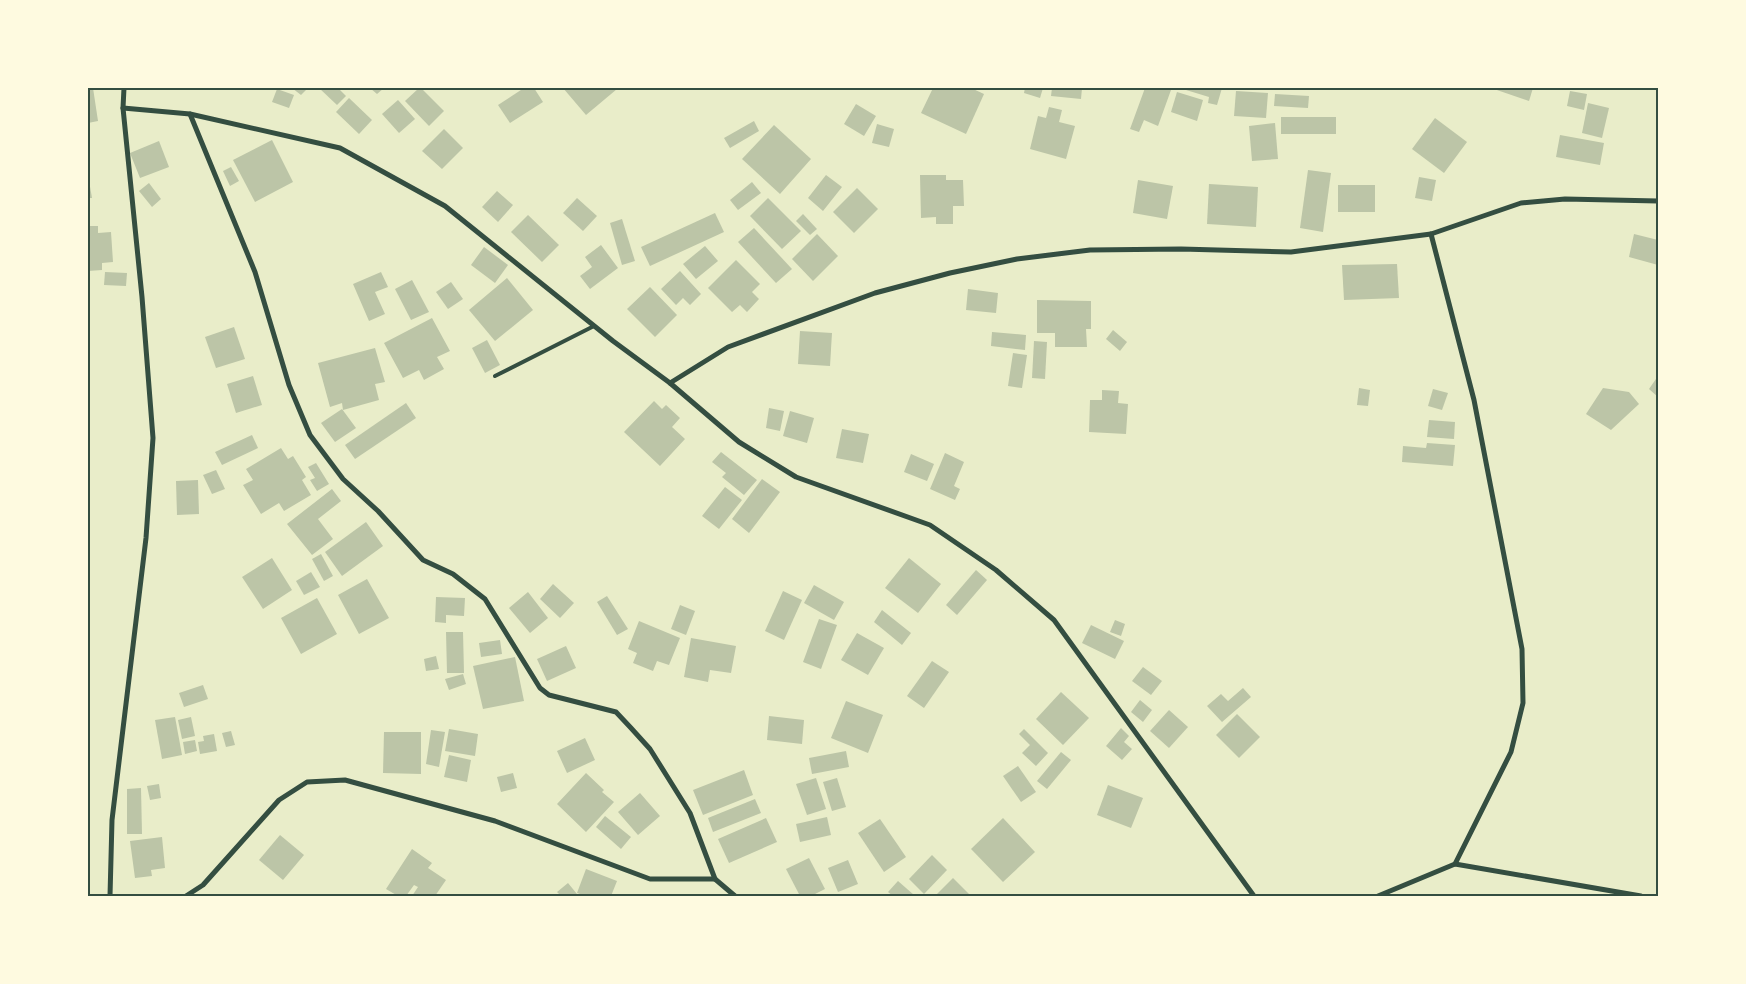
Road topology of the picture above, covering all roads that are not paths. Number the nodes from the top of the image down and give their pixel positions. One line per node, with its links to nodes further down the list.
1 (124, 88): 2 (street)
2 (123, 108): 3 (street); 11 (street)
3 (190, 114): 6 (street); 10 (street)
4 (1658, 201): 5 (street)
5 (1431, 234): 8 (street); 9 (street)
6 (594, 326): 7 (lane); 8 (street)
7 (495, 376)
8 (670, 383): 14 (street)
9 (1454, 864): 15 (street); 16 (street)
10 (715, 879): 12 (street); 13 (street)
11 (110, 896)
12 (186, 896)
13 (735, 896)
14 (1254, 896)
15 (1378, 896)
16 (1641, 896)

